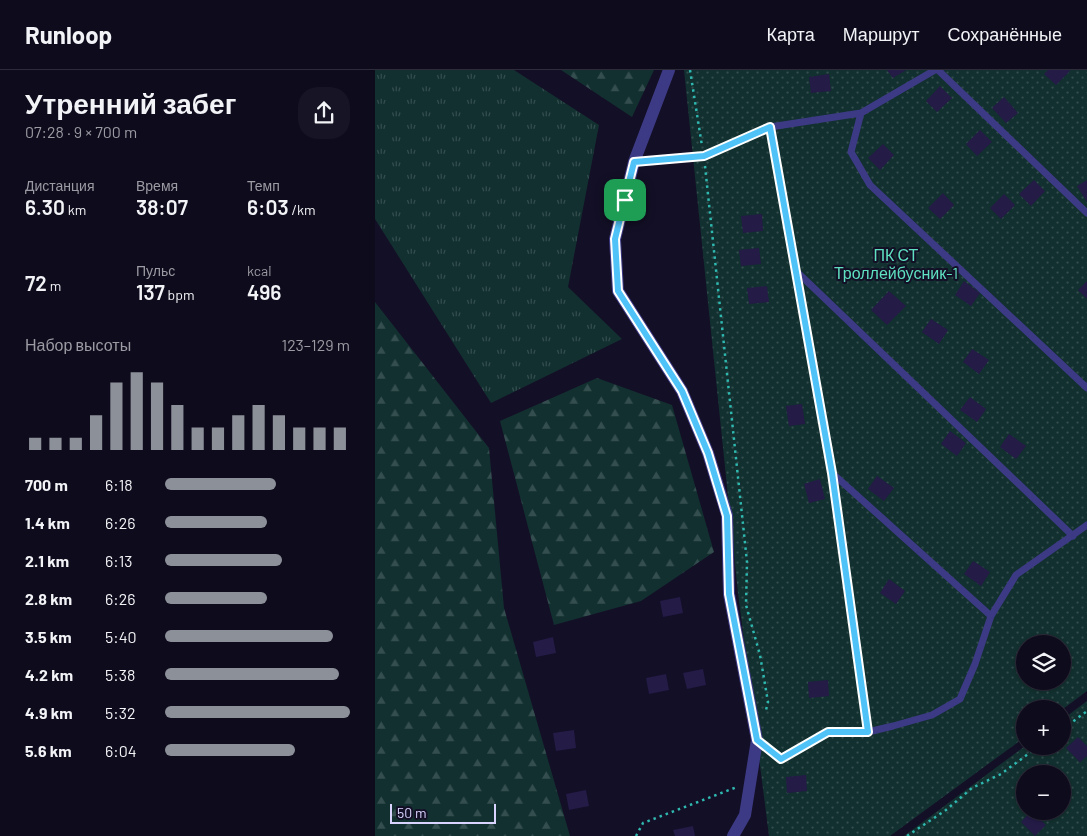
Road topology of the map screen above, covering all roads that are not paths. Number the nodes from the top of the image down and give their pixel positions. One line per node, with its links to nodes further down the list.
1 (669, 70): 5 (street)
2 (936, 70): 3 (lane); 6 (lane)
3 (861, 113): 4 (lane); 8 (lane)
4 (770, 127): 5 (lane); 7 (lane)
5 (634, 162): 14 (street)
6 (1087, 213)
7 (795, 270): 9 (lane); 11 (lane)
8 (1087, 388)
9 (832, 473): 12 (lane); 13 (lane)
10 (1087, 525): 11 (lane)
11 (1073, 536): 12 (lane)
12 (991, 616): 13 (lane)
13 (868, 732): 14 (lane)
14 (757, 740): 15 (street)
15 (733, 836)

